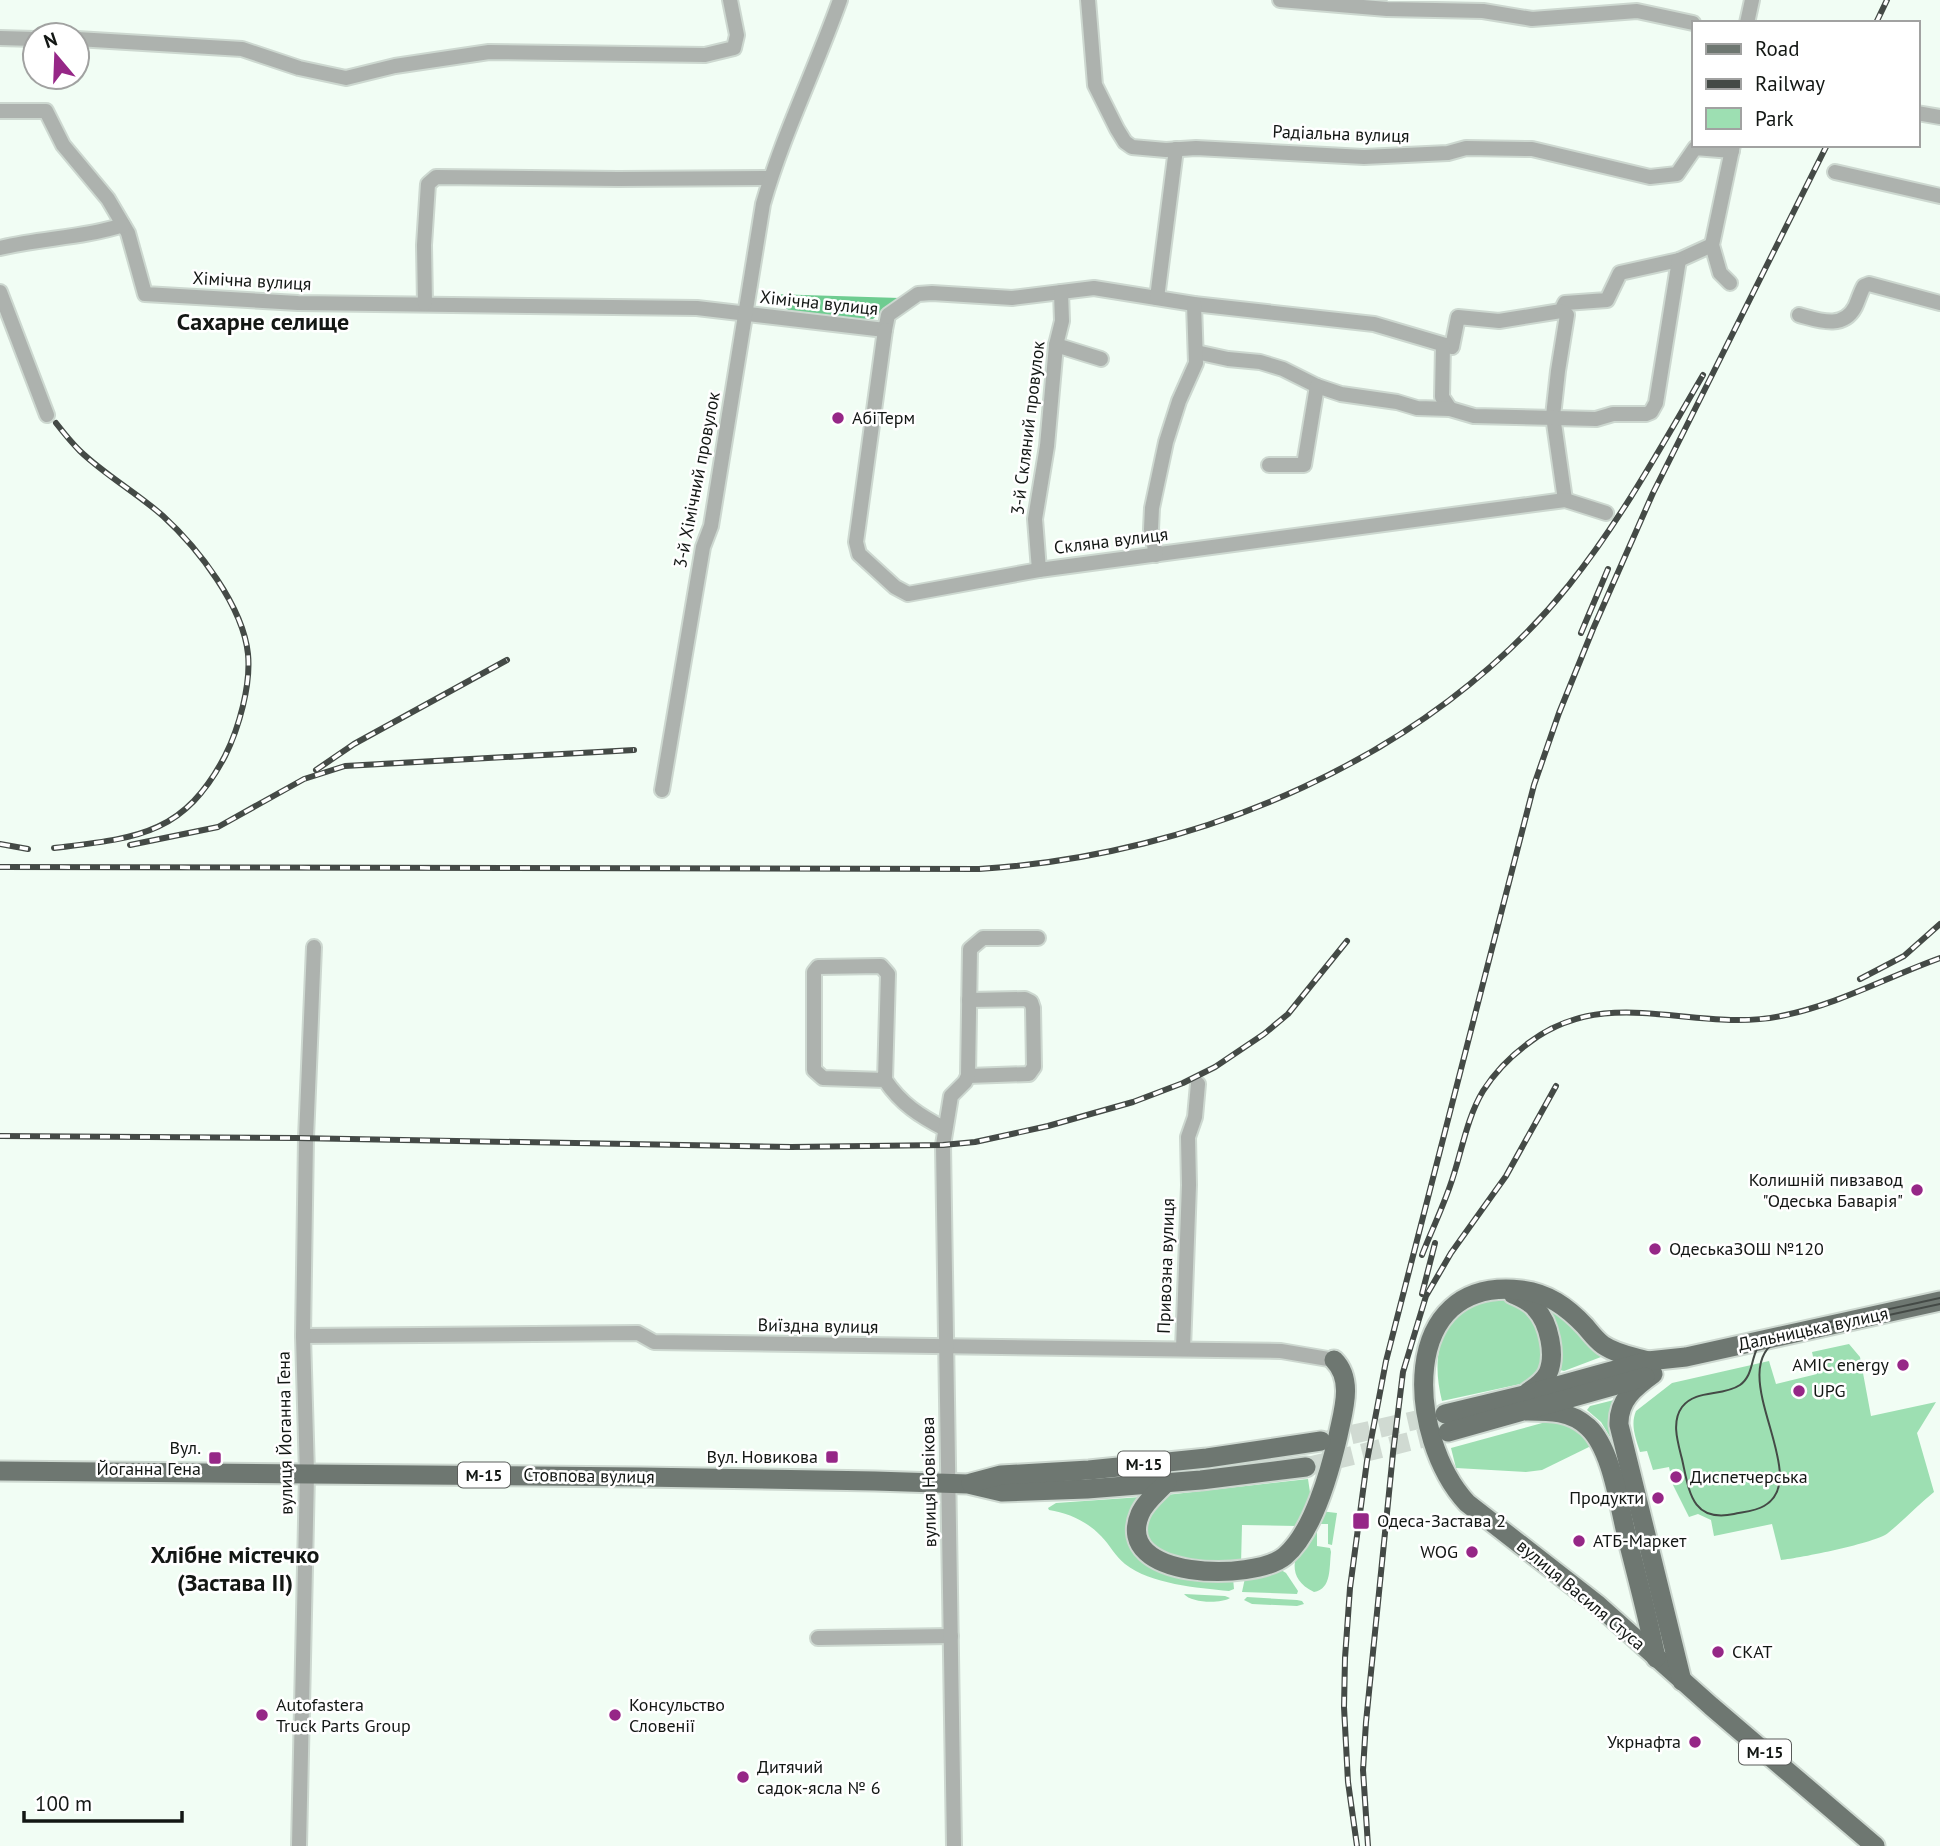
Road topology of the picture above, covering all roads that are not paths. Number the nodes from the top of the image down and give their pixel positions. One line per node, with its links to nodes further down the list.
1 (730, 0): 10 (street)
2 (840, 0): 17 (street, 3-й Хімічний провулок)
3 (1088, 0): 15 (street, Радіальна вулиця)
4 (1280, 0): 7 (street)
5 (1752, 0): 6 (street)
6 (1747, 21)
7 (1692, 23)
8 (0, 38): 9 (street)
9 (21, 38)
10 (91, 40)
11 (0, 111): 19 (street, Хімічна вулиця)
12 (1919, 113): 13 (street)
13 (1940, 117)
14 (1732, 148): 15 (street, Радіальна вулиця); 20 (street)
15 (1176, 149): 26 (street)
16 (1835, 172): 18 (street)
17 (770, 178): 28 (street); 31 (street, 3-й Хімічний провулок)
18 (1940, 196)
19 (123, 225): 21 (street); 28 (street, Хімічна вулиця)
20 (1712, 245): 22 (street); 23 (street)
21 (0, 248)
22 (1679, 260): 30 (street); 41 (street)
23 (1730, 283)
24 (0, 292): 40 (street)
25 (1060, 292): 26 (street, Хімічна вулиця); 33 (street, Хімічна вулиця); 34 (street, 3-й Скляний провулок)
26 (1157, 298): 29 (street, Хімічна вулиця)
27 (1940, 303): 32 (street)
28 (425, 304): 31 (street, Хімічна вулиця)
29 (1194, 304): 35 (street, Хімічна вулиця); 36 (street)
30 (1561, 311): 35 (street); 41 (street)
31 (745, 314): 33 (street, Хімічна вулиця); 47 (street, 3-й Хімічний провулок)
32 (1799, 315)
33 (885, 330): 46 (street, Скляна вулиця)
34 (1056, 345): 37 (street); 46 (street, 3-й Скляний провулок)
35 (1443, 346): 39 (street)
36 (1195, 352): 38 (street); 45 (street)
37 (1101, 359)
38 (1317, 386): 39 (street); 42 (street)
39 (1450, 409): 41 (street)
40 (47, 415)
41 (1553, 416): 43 (street)
42 (1269, 465)
43 (1565, 500): 44 (street, Скляна вулиця); 45 (street, Скляна вулиця)
44 (1606, 513)
45 (1156, 555): 46 (street, Скляна вулиця)
46 (1039, 569)
47 (662, 790)
48 (1038, 938): 50 (street)
49 (314, 947): 57 (street, вулиця Йоганна Гена)
50 (969, 1000): 51 (street); 51 (street)
51 (968, 1076): 54 (street, вулиця Новікова)
52 (885, 1080): 52 (street); 54 (street)
53 (1198, 1084): 59 (street, Привозна вулиця)
54 (939, 1126): 58 (street, вулиця Новікова)
55 (1502, 1290): 61 (main road, вулиця Василя Стуса); 62 (main road); 73 (main road, вулиця Василя Стуса / М-15)
56 (1940, 1301): 61 (main road, Дальницька вулиця)
57 (303, 1336): 58 (street, Виїздна вулиця); 67 (street, вулиця Йоганна Гена)
58 (945, 1347): 59 (street, Виїздна вулиця); 69 (street, вулиця Новікова)
59 (1183, 1349): 60 (street, Виїздна вулиця)
60 (1334, 1360): 68 (main road)
61 (1651, 1368): 62 (main road, Дальницька вулиця); 74 (main road)
62 (1526, 1403): 63 (main road, Дальницька вулиця); 73 (main road)
63 (1446, 1423)
64 (1321, 1441): 70 (main road, Стовпова вулиця / М-15)
65 (1306, 1466): 68 (main road, Стовпова вулиця / М-15)
66 (0, 1471): 67 (main road, Стовпова вулиця / М-15)
67 (307, 1474): 69 (main road, Стовпова вулиця / М-15); 75 (street, вулиця Йоганна Гена)
68 (1167, 1482): 70 (main road, Стовпова вулиця / М-15)
69 (947, 1483): 70 (main road, Стовпова вулиця / М-15); 71 (street, вулиця Новікова)
70 (968, 1484)
71 (951, 1636): 72 (street); 76 (street, вулиця Новікова)
72 (818, 1638)
73 (1656, 1658): 74 (main road, вулиця Василя Стуса / М-15)
74 (1682, 1681): 77 (main road, вулиця Василя Стуса / М-15)
75 (299, 1846)
76 (954, 1846)
77 (1875, 1846)

